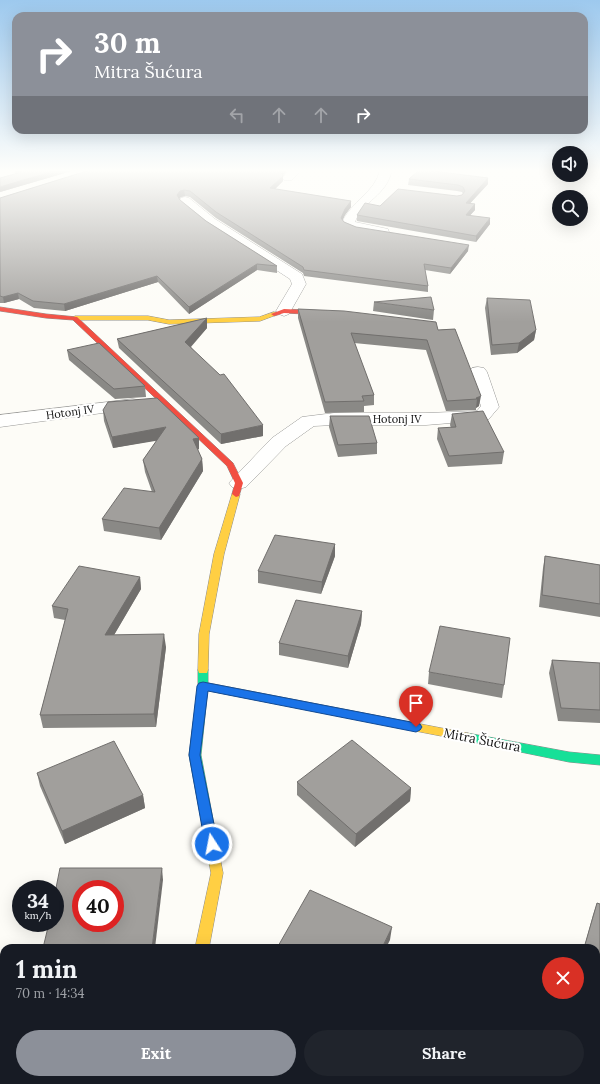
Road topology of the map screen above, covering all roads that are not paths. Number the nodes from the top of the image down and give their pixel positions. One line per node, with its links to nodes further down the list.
1 (208, 221): 5 (street)
2 (348, 221): 3 (street)
3 (396, 234)
4 (0, 309): 7 (street)
5 (284, 311): 6 (street); 7 (street)
6 (336, 314)
7 (75, 318): 9 (street)
8 (478, 372): 11 (street, Hotonj IV)
9 (164, 402): 10 (street, Hotonj IV); 11 (street)
10 (0, 421)
11 (239, 482): 12 (street, Hotonj IV)
12 (203, 686): 13 (street, Mitra Šućura); 14 (street)
13 (600, 760)
14 (203, 944)

